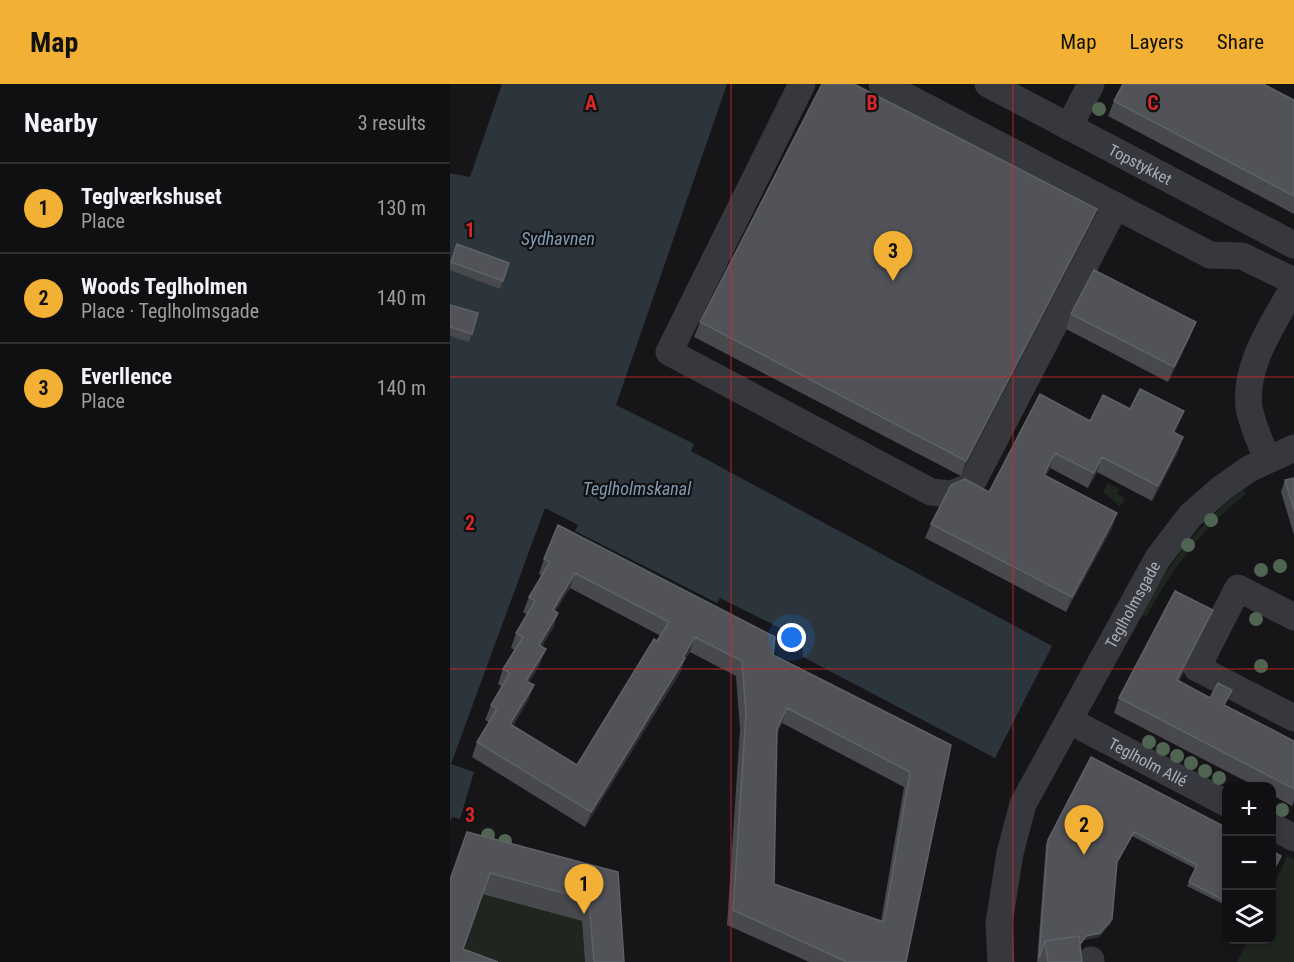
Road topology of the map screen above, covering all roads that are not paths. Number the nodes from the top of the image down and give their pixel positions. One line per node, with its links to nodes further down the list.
1 (802, 84): 6 (street)
2 (882, 84): 6 (street)
3 (988, 84): 5 (street, Topstykket)
4 (1091, 84): 5 (street)
5 (1069, 127): 7 (street, Topstykket)
6 (1115, 207): 8 (street)
7 (1294, 244)
8 (1294, 284): 10 (street)
9 (1294, 448): 10 (street, Teglholmsgade)
10 (1267, 460): 13 (street, Teglholmsgade)
11 (1294, 616): 12 (street)
12 (1294, 718)
13 (1070, 721): 14 (street, Teglholm Allé); 17 (street, Teglholmsgade)
14 (1222, 800)
15 (1276, 828): 16 (street)
16 (1294, 838)
17 (1001, 962)

